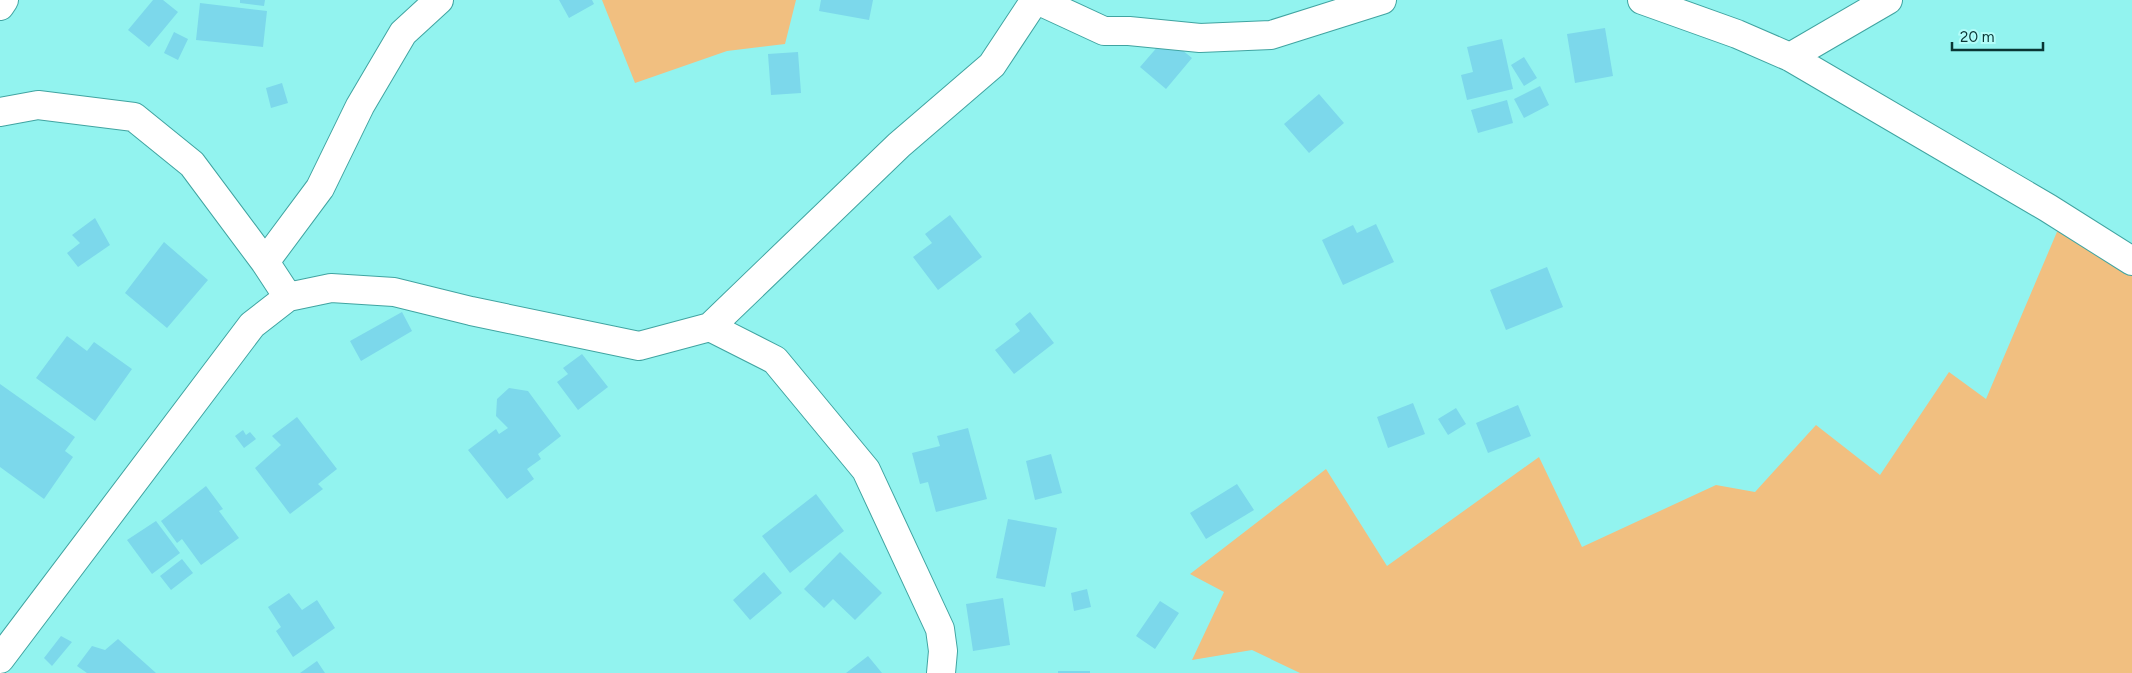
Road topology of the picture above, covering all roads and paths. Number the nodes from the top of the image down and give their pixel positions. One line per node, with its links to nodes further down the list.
1 (4, 0): 8 (street)
2 (439, 0): 12 (street)
3 (1036, 0): 4 (street); 14 (street)
4 (1382, 0)
5 (1642, 0): 7 (street)
6 (1888, 0): 9 (street)
7 (1675, 4): 9 (street)
8 (0, 6)
9 (1790, 58): 11 (street)
10 (0, 112): 12 (street)
11 (2132, 261)
12 (265, 262): 13 (street)
13 (288, 297): 14 (street); 15 (street)
14 (710, 327): 16 (street)
15 (0, 659)
16 (941, 673)

